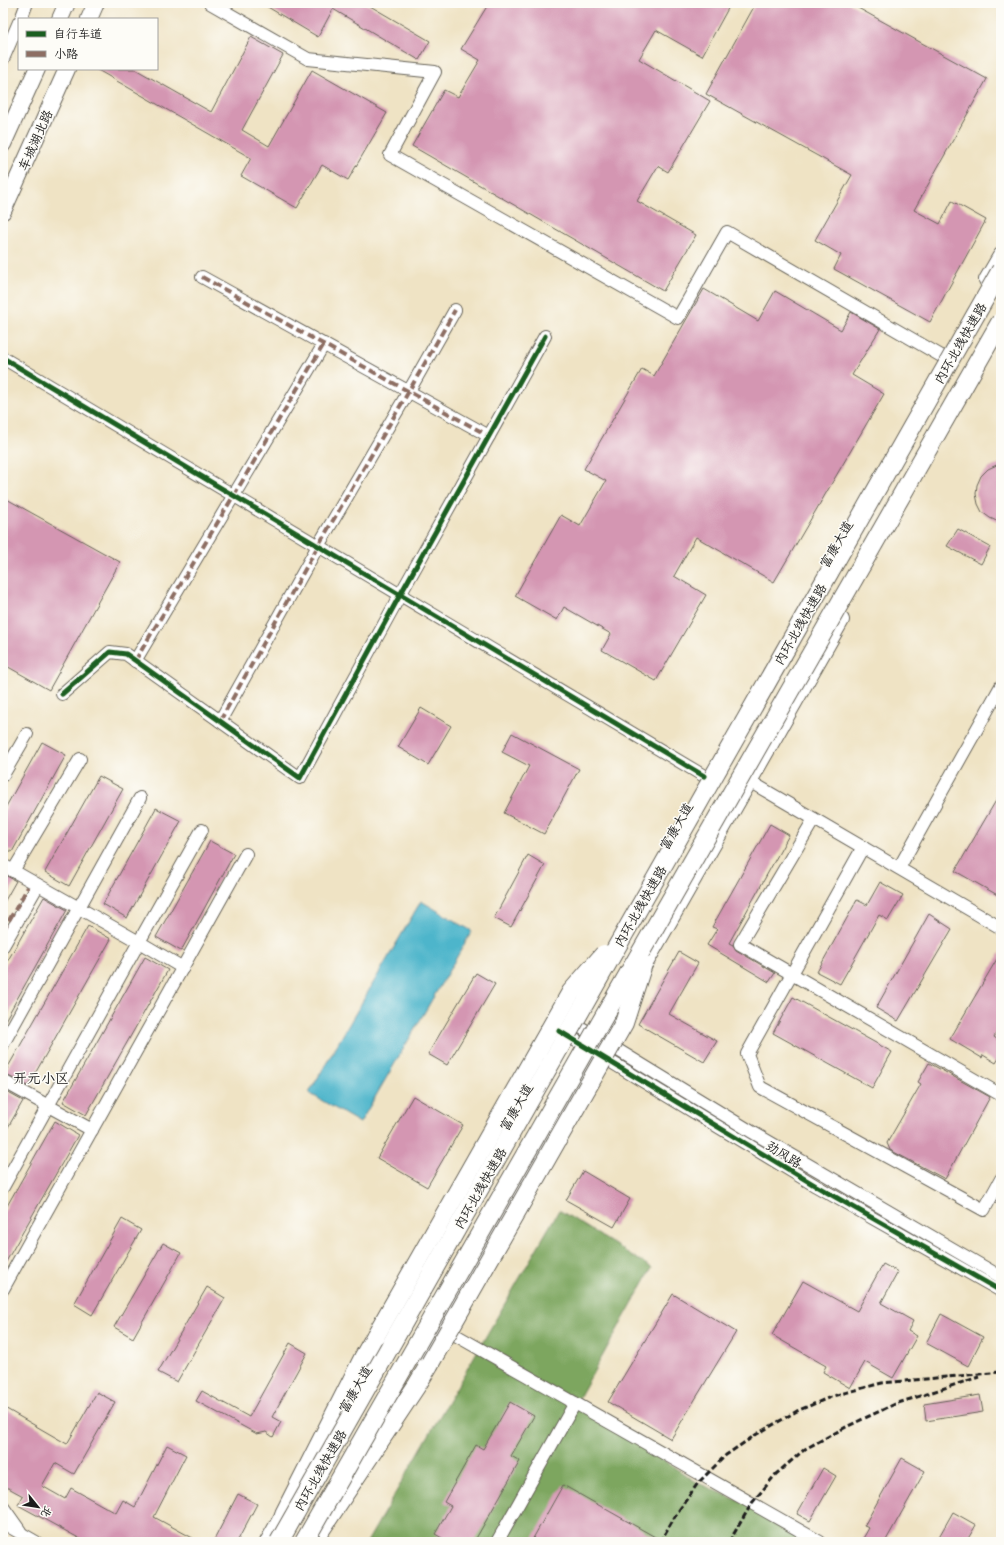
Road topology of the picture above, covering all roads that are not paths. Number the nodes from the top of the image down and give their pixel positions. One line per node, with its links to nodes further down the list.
1 (28, 3): 5 (street)
2 (67, 3): 6 (main road)
3 (96, 3): 7 (main road)
4 (210, 3): 22 (street)
5 (20, 18)
6 (60, 18)
7 (89, 18)
8 (18, 24): 9 (street)
9 (3, 59)
10 (37, 70): 12 (main road, 车城湖北路)
11 (67, 70): 13 (main road, 车城湖北路)
12 (3, 144)
13 (3, 211)
14 (1001, 256): 22 (main road, 富康大道)
15 (1001, 270): 41 (highway, 内环北线快速路, bridge)
16 (202, 277): 21 (street)
17 (455, 310): 24 (street)
18 (1001, 321): 44 (highway, 内环北线快速路, bridge)
19 (545, 336): 25 (street)
20 (1001, 338): 37 (main road)
21 (324, 344): 24 (street); 26 (street)
22 (943, 357): 36 (main road, 富康大道)
23 (3, 358): 26 (street)
24 (409, 392): 25 (street); 27 (street)
25 (489, 436): 28 (street)
26 (233, 495): 27 (street); 29 (street)
27 (318, 546): 28 (street); 32 (street)
28 (400, 595): 32 (street); 36 (street)
29 (135, 661): 31 (street); 32 (street)
30 (1001, 686): 46 (street)
31 (62, 694)
32 (220, 721)
33 (27, 734): 35 (street)
34 (80, 759): 45 (street)
35 (3, 774)
36 (704, 776): 55 (main road, 富康大道)
37 (749, 781): 39 (street); 57 (main road)
38 (140, 798): 48 (street)
39 (814, 819): 42 (street); 54 (street)
40 (202, 830): 51 (street)
41 (677, 841): 70 (highway, bridge); 76 (highway, 内环北线快速路, bridge)
42 (863, 847): 46 (street); 54 (street)
43 (246, 854): 53 (street)
44 (697, 854): 73 (highway, bridge); 77 (highway, 内环北线快速路, bridge)
45 (8, 868): 47 (street)
46 (899, 868): 49 (street)
47 (33, 886): 48 (street); 50 (street); 52 (street)
48 (78, 908): 51 (street); 56 (street)
49 (1001, 928)
50 (3, 931)
51 (139, 942): 53 (street); 60 (street)
52 (3, 946)
53 (183, 968): 61 (street)
54 (792, 975): 59 (street); 62 (street)
55 (563, 1025): 57 (street, 劲风路); 70 (main road, 富康大道)
56 (3, 1044)
57 (598, 1045): 64 (street, 劲风路); 66 (street, 劲风路); 67 (main road)
58 (3, 1080): 60 (street)
59 (1001, 1095)
60 (48, 1106): 61 (street); 63 (street)
61 (92, 1130): 65 (street)
62 (1001, 1179)
63 (3, 1187)
64 (1001, 1277)
65 (3, 1289)
66 (1001, 1291)
67 (438, 1325): 68 (street); 73 (main road)
68 (575, 1403): 78 (street); 79 (street)
69 (3, 1507): 72 (street)
70 (284, 1514): 75 (main road, 富康大道)
71 (3, 1523): 72 (street)
72 (23, 1535): 74 (street)
73 (317, 1536)
74 (36, 1542)
75 (268, 1542)
76 (279, 1542)
77 (304, 1542)
78 (497, 1542)
79 (820, 1542)

